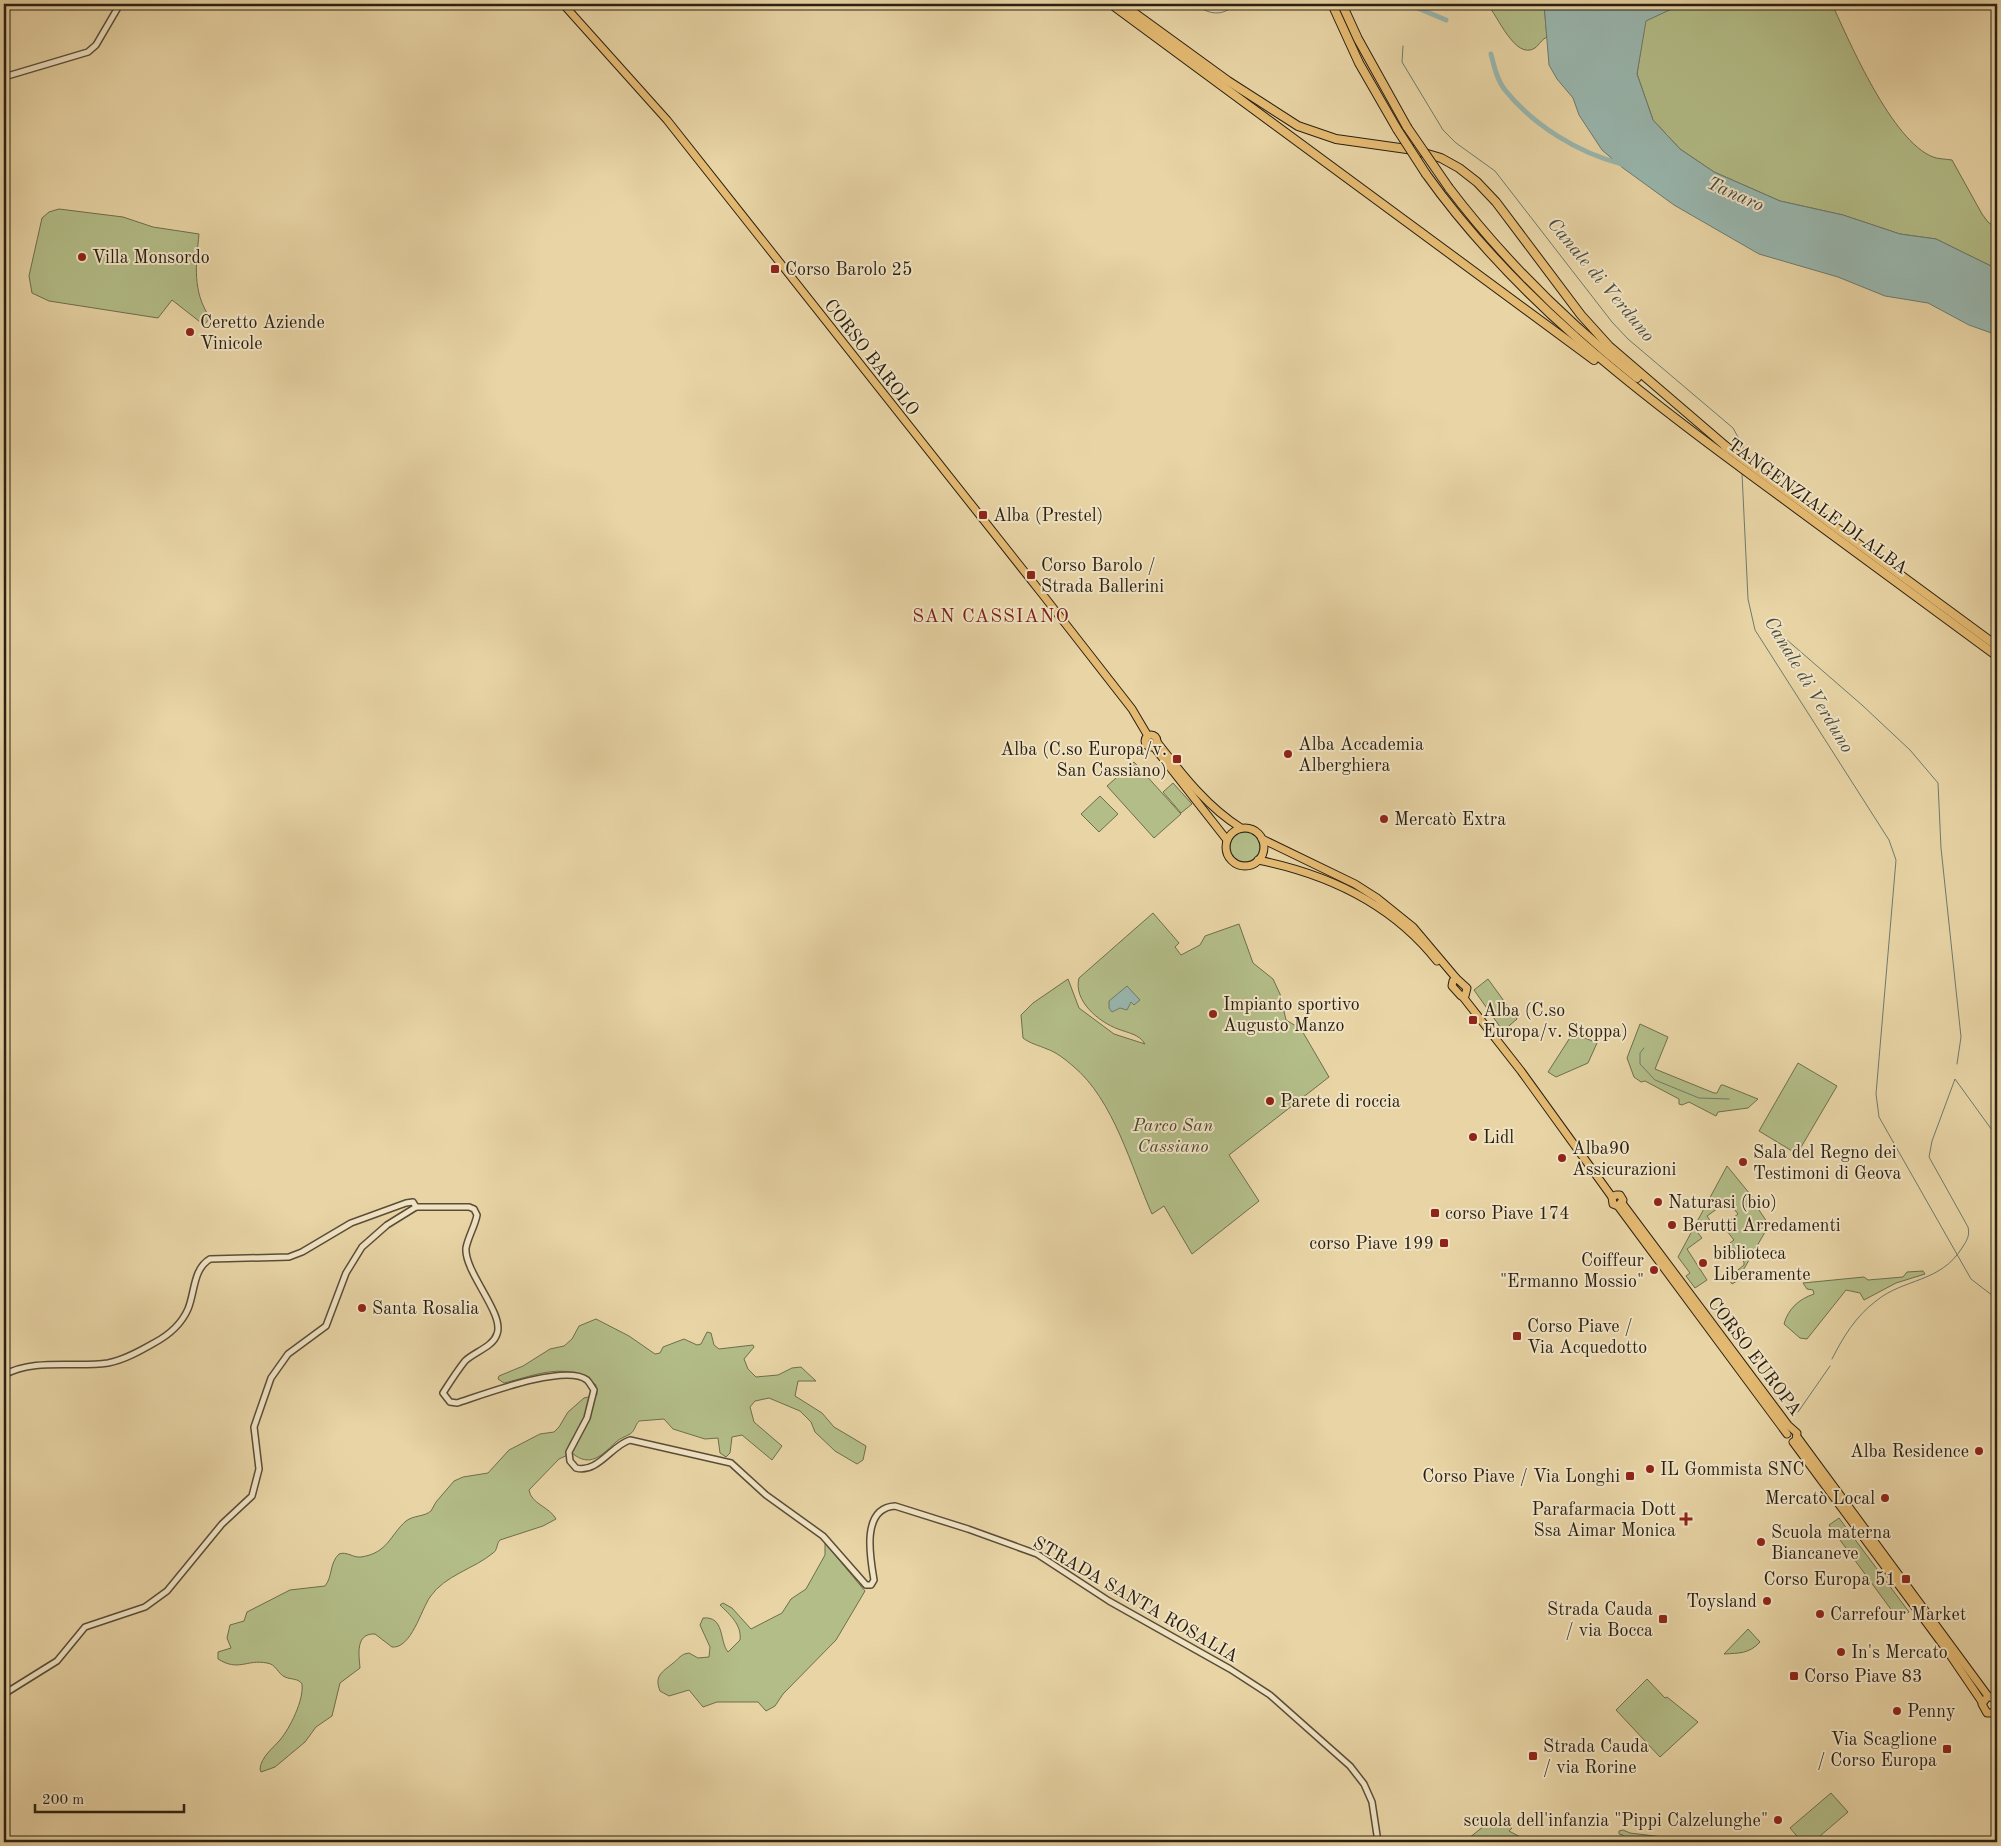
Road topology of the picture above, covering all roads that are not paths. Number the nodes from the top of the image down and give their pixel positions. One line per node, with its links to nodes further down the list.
1 (120, 4): 7 (street)
2 (563, 4): 12 (main road, CORSO BAROLO)
3 (1111, 4): 8 (highway)
4 (1122, 4): 9 (highway)
5 (1332, 4): 8 (highway, bridge)
6 (1342, 4): 9 (highway, bridge)
7 (4, 77)
8 (1623, 379): 11 (highway, TANGENZIALE DI ALBA)
9 (1729, 449): 10 (highway, TANGENZIALE DI ALBA)
10 (1997, 646)
11 (1997, 656)
12 (1155, 745): 13 (main road); 15 (main road)
13 (1241, 828): 14 (main road); 15 (main road)
14 (1262, 839): 16 (main road); 17 (main road)
15 (1227, 840): 16 (main road)
16 (1258, 860): 17 (main road)
17 (1455, 980): 18 (main road); 18 (main road)
18 (1465, 995): 19 (main road); 19 (main road)
19 (1614, 1196): 20 (main road)
20 (1620, 1204): 23 (main road, CORSO EUROPA); 23 (main road, CORSO EUROPA)
21 (416, 1207): 22 (street); 24 (street); 27 (street, STRADA SANTA ROSALIA)
22 (4, 1375)
23 (1790, 1433): 25 (main road, CORSO EUROPA)
24 (4, 1694)
25 (1991, 1698): 26 (main road, CORSO EUROPA)
26 (1995, 1714)
27 (1378, 1842)

